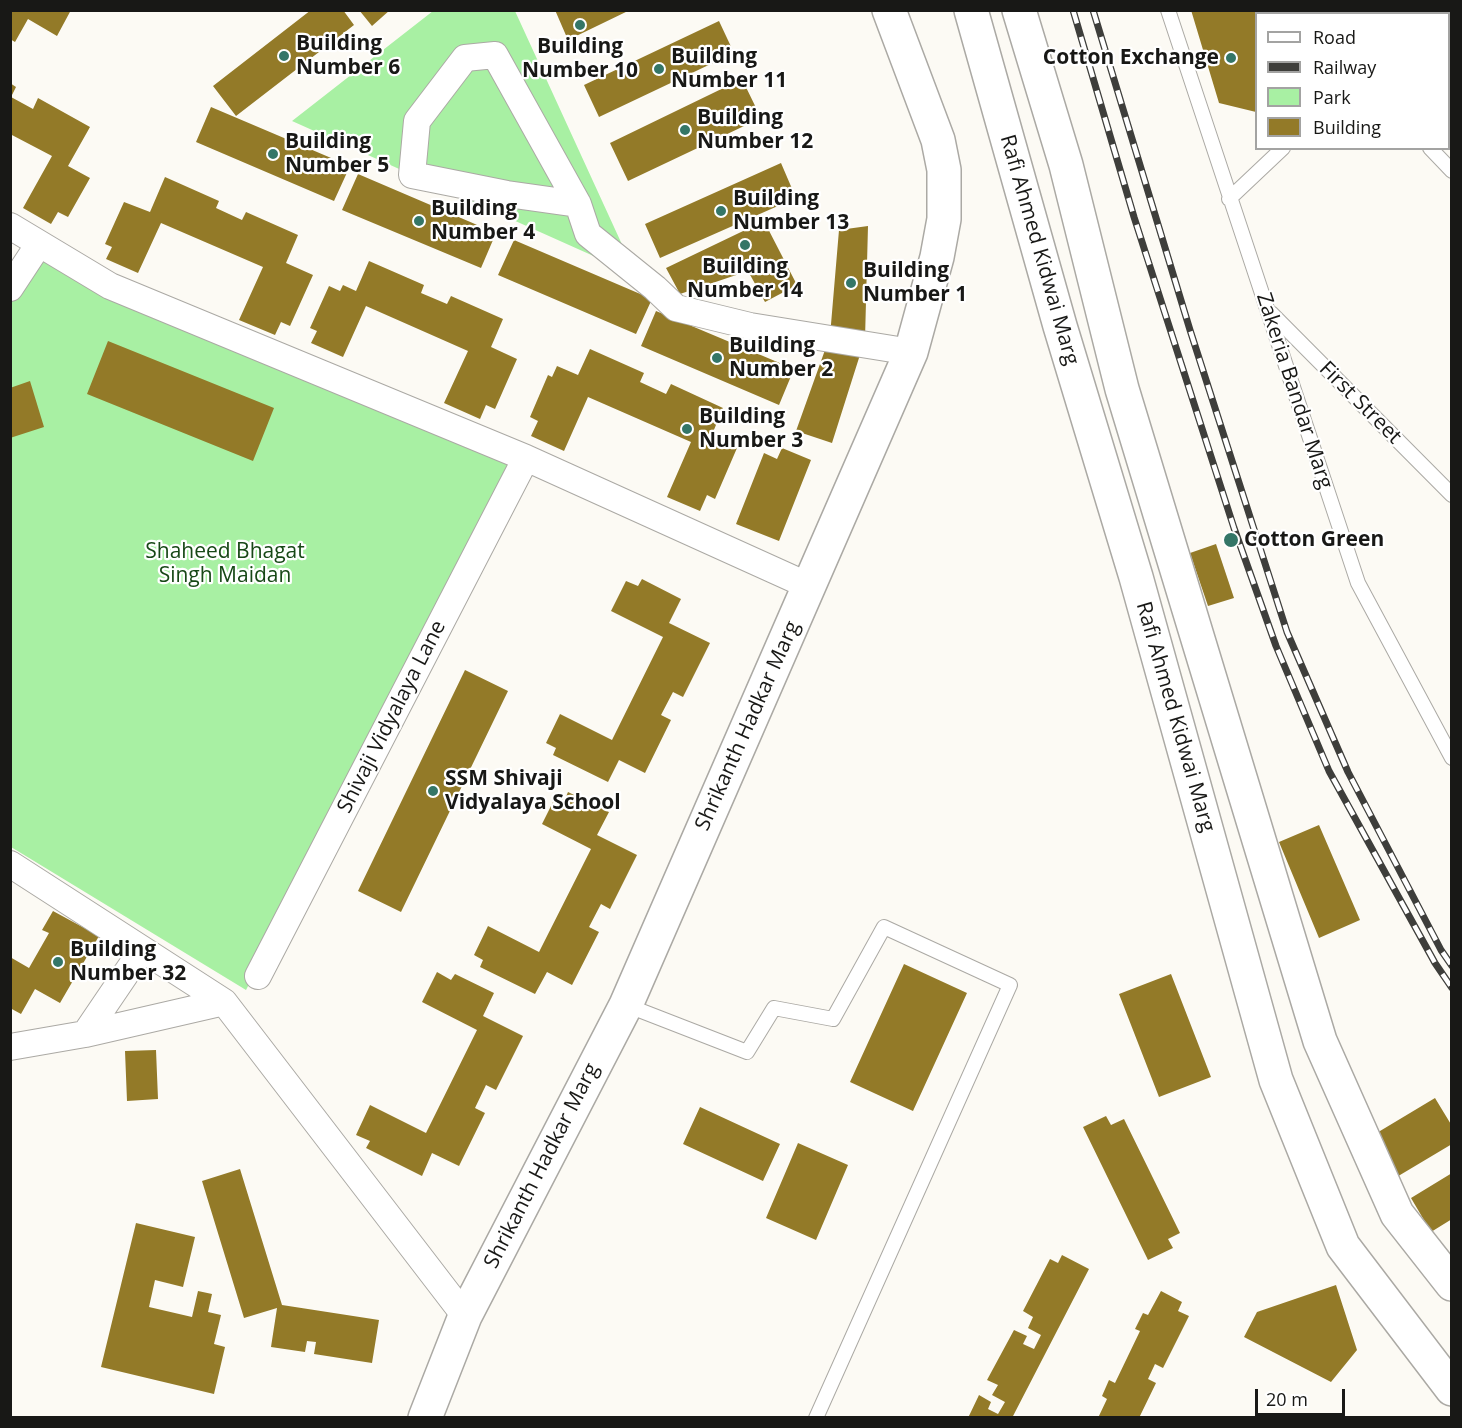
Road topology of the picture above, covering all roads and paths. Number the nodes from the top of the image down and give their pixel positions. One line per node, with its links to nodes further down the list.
1 (889, 10): 14 (main road, Shrikanth Hadkar Marg)
2 (971, 10): 28 (main road, Rafi Ahmed Kidwai Marg)
3 (1018, 10): 26 (main road, Rafi Ahmed Kidwai Marg)
4 (1168, 10): 8 (lane, Zakeria Bandar Marg)
5 (1281, 150): 8 (lane)
6 (1432, 150): 7 (lane)
7 (1452, 171)
8 (1229, 199): 13 (lane, Zakeria Bandar Marg)
9 (578, 204): 9 (street); 14 (street)
10 (10, 226): 11 (street)
11 (39, 244): 12 (street); 15 (street)
12 (10, 288)
13 (1268, 310): 16 (lane, First Street); 18 (lane, Zakeria Bandar Marg)
14 (911, 352): 17 (main road, Shrikanth Hadkar Marg)
15 (526, 458): 17 (street); 21 (street, Shivaji Vidyalaya Lane)
16 (1452, 495)
17 (809, 586): 23 (main road, Shrikanth Hadkar Marg)
18 (1452, 758)
19 (10, 864): 20 (street)
20 (142, 950): 22 (street); 24 (street)
21 (258, 976)
22 (224, 1002): 24 (street); 27 (street)
23 (626, 1005): 27 (main road, Shrikanth Hadkar Marg); 30 (lane)
24 (85, 1034): 25 (street)
25 (10, 1047)
26 (1452, 1284)
27 (465, 1316): 29 (main road, Shrikanth Hadkar Marg)
28 (1452, 1389)
29 (425, 1418)
30 (816, 1418)

